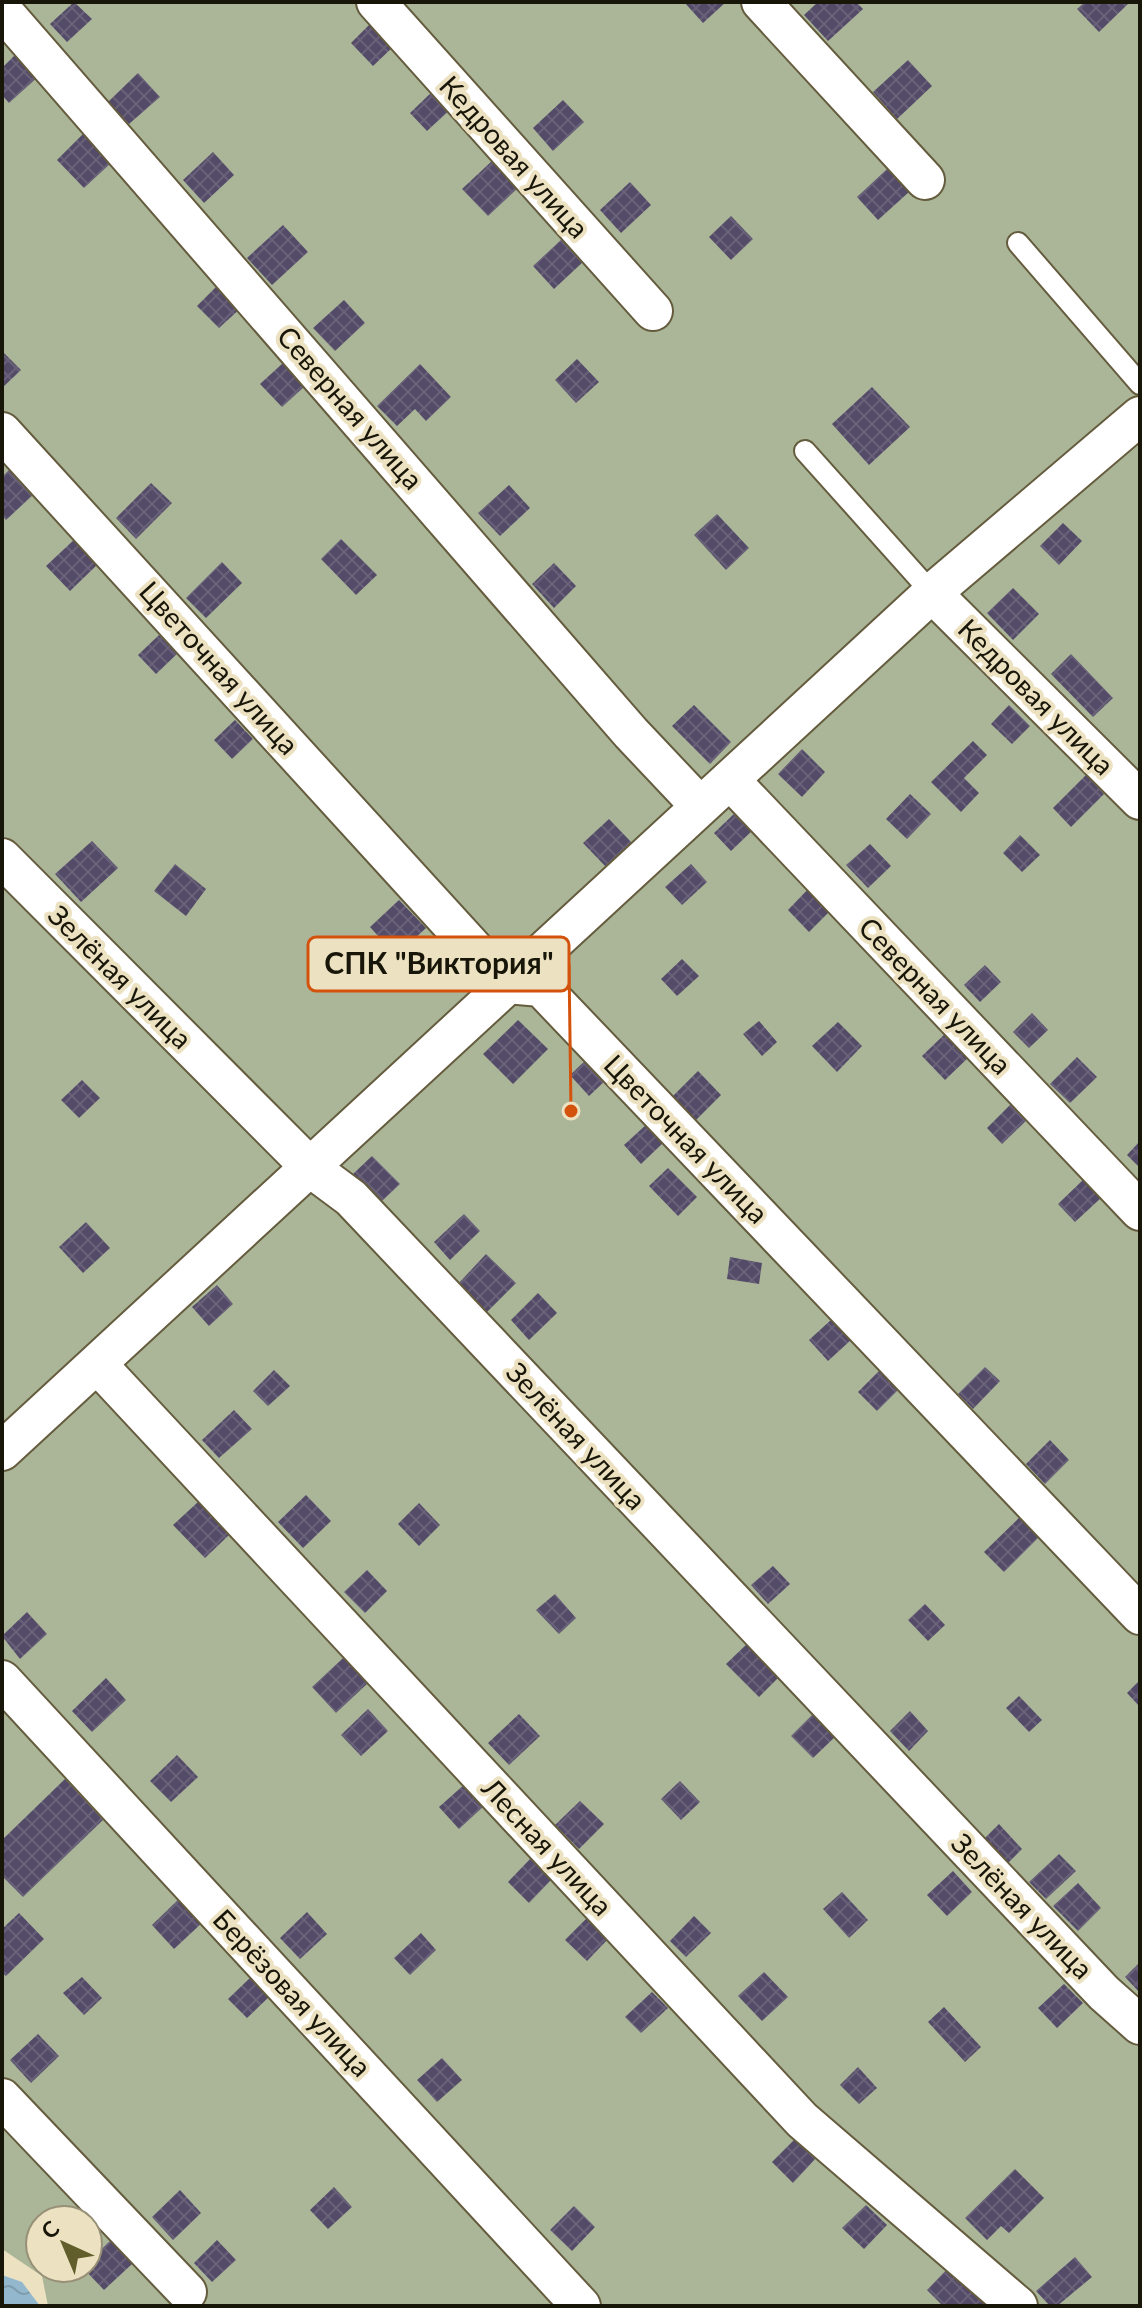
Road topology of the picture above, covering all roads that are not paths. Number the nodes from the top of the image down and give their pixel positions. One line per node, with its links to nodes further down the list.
1 (376, 2): 6 (street, Кедровая улица)
2 (761, 2): 4 (street)
3 (2, 10): 14 (street, Северная улица)
4 (925, 180)
5 (1018, 243): 7 (lane)
6 (653, 311)
7 (1140, 384)
8 (1140, 416): 11 (street)
9 (2, 432): 16 (street, Цветочная улица)
10 (805, 451): 11 (lane)
11 (932, 593): 12 (street); 13 (street, Кедровая улица)
12 (730, 780): 14 (street); 18 (street, Северная улица)
13 (1140, 800)
14 (699, 805): 16 (street)
15 (7, 873): 17 (street, Зелёная улица)
16 (506, 984): 17 (street); 21 (street, Цветочная улица)
17 (312, 1169): 19 (street); 23 (street, Зелёная улица)
18 (1140, 1211)
19 (98, 1365): 20 (street); 27 (street, Лесная улица)
20 (2, 1451)
21 (1140, 1615)
22 (2, 1680): 26 (street, Берёзовая улица)
23 (1140, 2025)
24 (2, 2098): 25 (street)
25 (187, 2292)
26 (581, 2306)
27 (1018, 2306)

